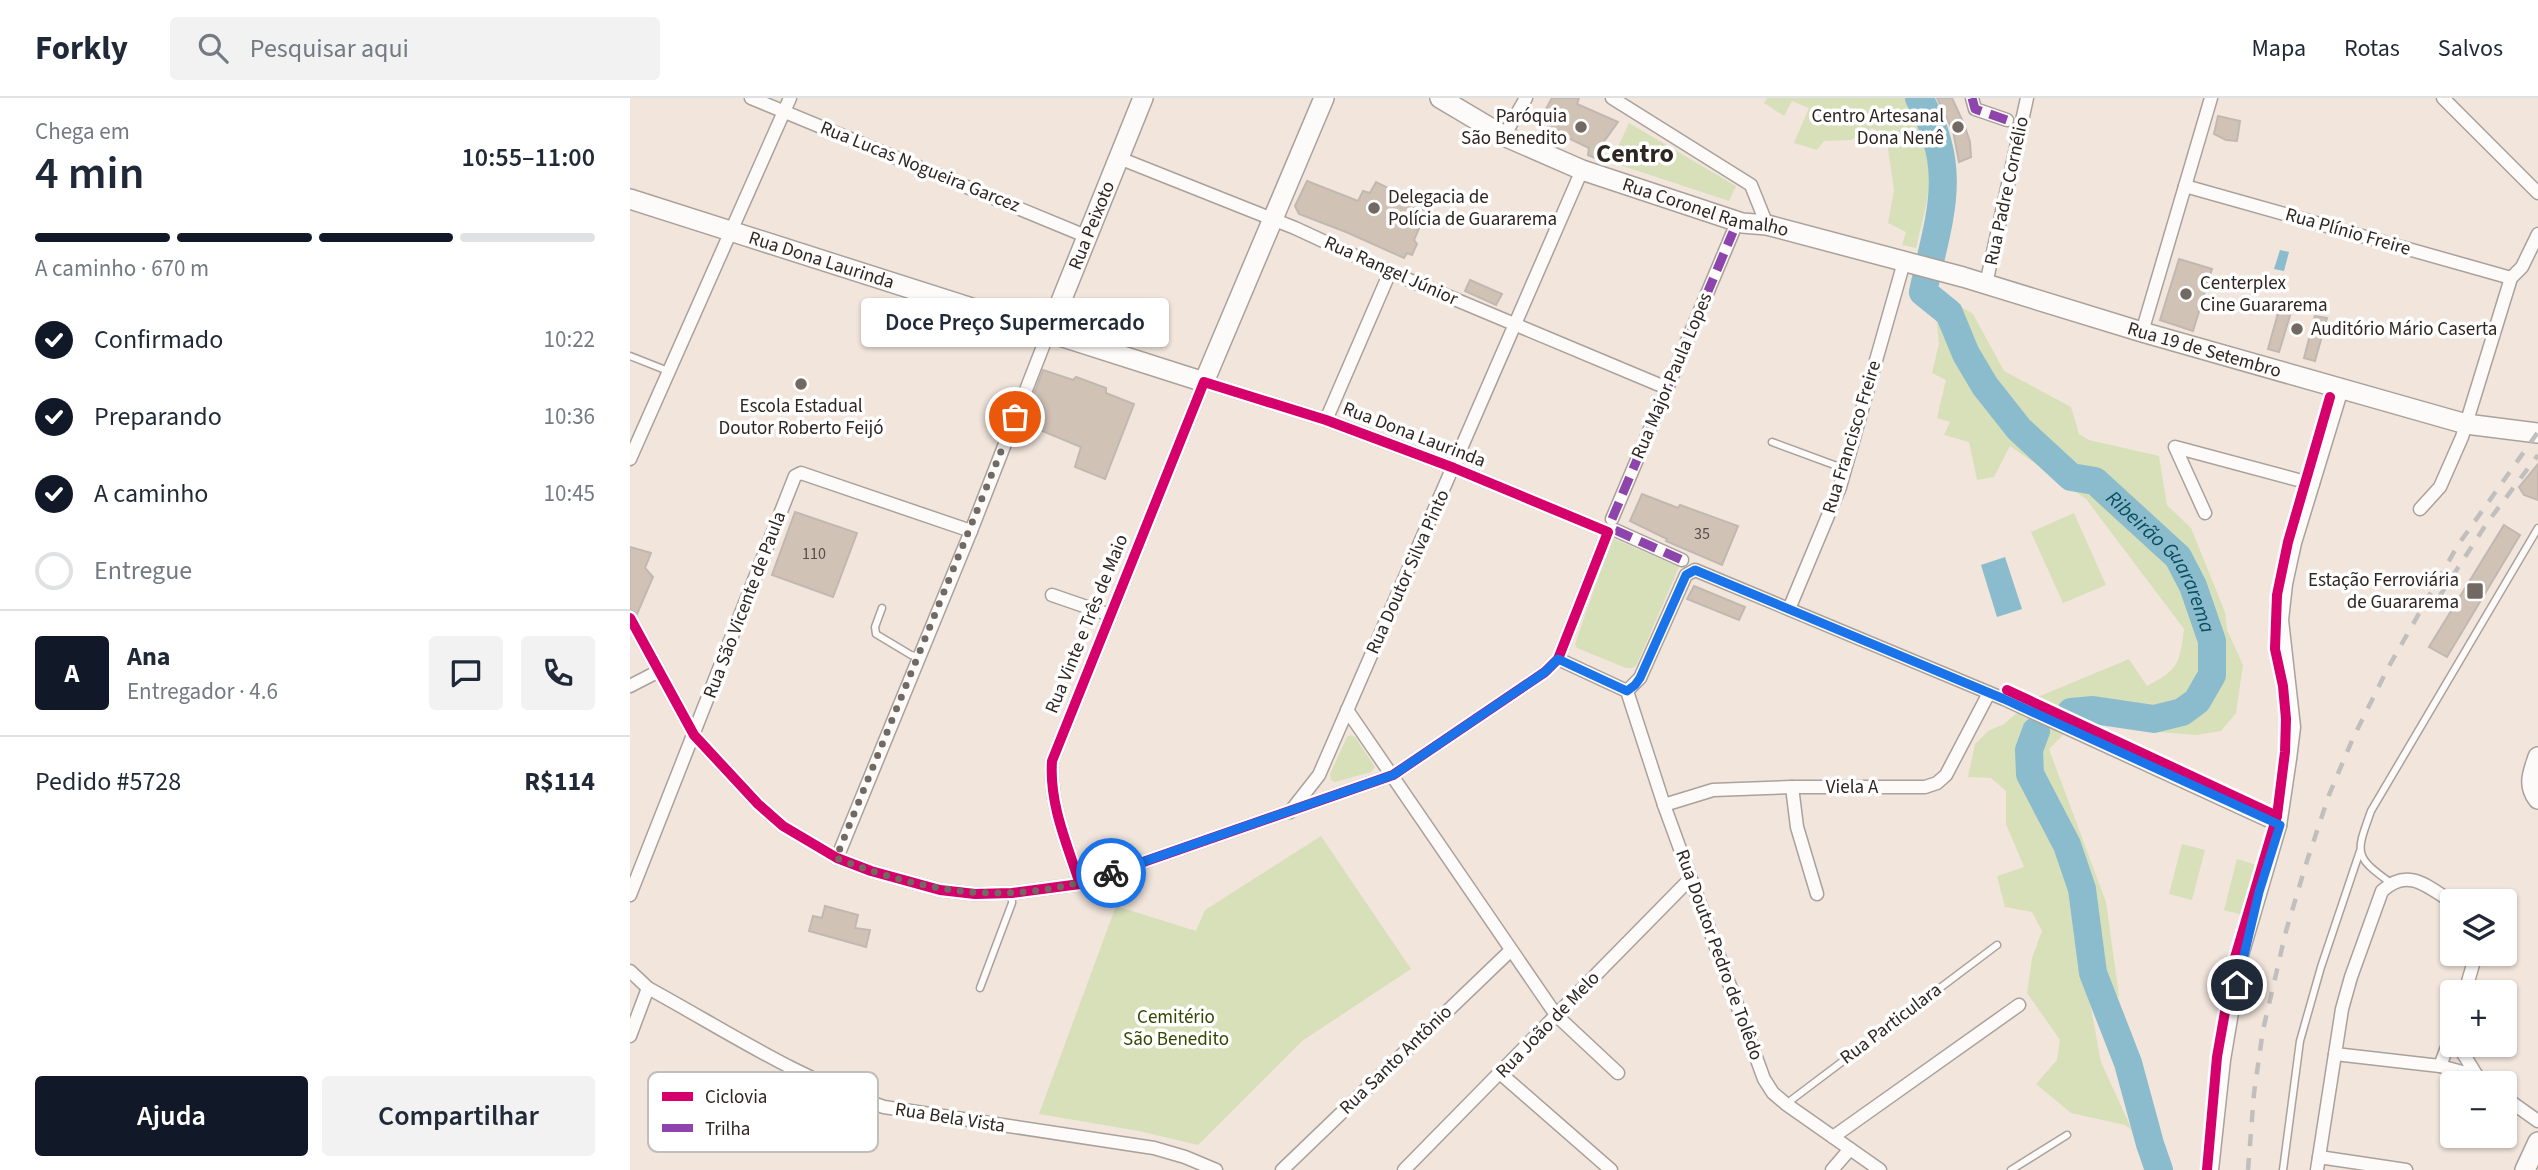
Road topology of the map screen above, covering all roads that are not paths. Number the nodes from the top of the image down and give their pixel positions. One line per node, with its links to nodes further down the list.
1 (751, 98): 12 (street, Rua Lucas Nogueira Garcez)
2 (790, 98): 12 (street)
3 (1143, 98): 15 (main road, Rua Peixoto)
4 (1324, 98): 20 (main road, Rua Vinte e Três de Maio)
5 (1440, 98): 14 (main road, Rua Coronel Ramalho)
6 (1526, 98): 14 (street)
7 (1612, 98): 21 (street)
8 (1972, 98): 13 (street)
9 (2027, 98): 30 (street, Rua Padre Cornélio)
10 (2211, 98): 17 (street)
11 (2443, 98): 18 (street)
12 (784, 112): 22 (street); 25 (street, Rua Lucas Nogueira Garcez)
13 (2007, 120)
14 (1504, 136): 16 (main road, Rua Coronel Ramalho)
15 (1119, 158): 20 (street, Rua Rangel Júnior); 25 (main road, Rua Peixoto)
16 (1582, 170): 21 (main road, Rua Coronel Ramalho); 31 (street, Rua Doutor Silva Pinto)
17 (2185, 186): 29 (street, Rua Plínio Freire); 33 (street)
18 (2538, 193)
19 (630, 199): 22 (main road, Rua Dona Laurinda)
20 (1273, 219): 27 (street, Rua Rangel Júnior); 36 (main road, Rua Vinte e Três de Maio)
21 (1767, 225): 26 (main road, Rua Coronel Ramalho)
22 (732, 230): 32 (main road, Rua Dona Laurinda); 35 (street)
23 (1733, 232): 49 (street, Rua Major Paula Lopes)
24 (2538, 234): 29 (street)
25 (1088, 237): 32 (main road, Rua Peixoto)
26 (1909, 263): 28 (main road, Rua Coronel Ramalho); 45 (street, Rua Francisco Freire)
27 (1390, 272): 31 (street, Rua Rangel Júnior); 39 (street)
28 (1947, 273): 30 (main road, Rua 19 de Setembro)
29 (2511, 278): 40 (street)
30 (1986, 284): 33 (main road, Rua 19 de Setembro)
31 (1516, 324): 37 (street, Rua Rangel Júnior); 44 (street, Rua Doutor Silva Pinto)
32 (1049, 331): 36 (main road, Rua Dona Laurinda); 51 (street, Rua Peixoto)
33 (2142, 332): 38 (main road, Rua 19 de Setembro)
34 (630, 356): 35 (lane)
35 (670, 372): 43 (street)
36 (1204, 382): 39 (street, Rua Dona Laurinda); 56 (street, Rua Vinte e Três de Maio)
37 (1662, 386)
38 (2342, 389): 40 (main road, Rua 19 de Setembro); 46 (street)
39 (1326, 420): 44 (street, Rua Dona Laurinda)
40 (2466, 424): 41 (main road, Rua 19 de Setembro); 47 (street)
41 (2538, 433)
42 (1772, 442): 45 (lane)
43 (630, 460)
44 (1454, 468): 49 (street, Rua Dona Laurinda); 64 (street, Rua Doutor Silva Pinto)
45 (1845, 469): 55 (street, Rua Francisco Freire)
46 (2313, 484): 48 (street); 74 (street)
47 (2420, 509)
48 (2205, 513)
49 (1612, 527): 52 (street, Rua Dona Laurinda); 59 (street, Rua Major Paula Lopes)
50 (2538, 528): 75 (lane)
51 (971, 531): 58 (street, Rua Peixoto); 65 (street, Rua São Vicente de Paula)
52 (1682, 561)
53 (1052, 595): 56 (street)
54 (882, 608): 58 (lane)
55 (1789, 609): 62 (street); 63 (street)
56 (1110, 615): 79 (street, Rua Vinte e Três de Maio)
57 (630, 618): 60 (street)
58 (919, 657): 76 (street, Rua Peixoto)
59 (1558, 659): 62 (street); 68 (street)
60 (659, 671): 61 (street); 65 (street)
61 (630, 686)
62 (1627, 691): 72 (street, Rua Doutor Pedro de Tolêdo)
63 (1989, 693): 69 (street, Viela A); 74 (street)
64 (1347, 710): 67 (street, Rua Doutor Silva Pinto); 68 (street)
65 (694, 734): 76 (street); 82 (street, Rua São Vicente de Paula)
66 (2538, 757): 71 (main road)
67 (1319, 775): 70 (street); 73 (street, Rua Doutor Silva Pinto)
68 (1393, 775): 70 (street); 85 (street)
69 (1792, 787): 72 (street, Viela A); 81 (street)
70 (1335, 796): 73 (street)
71 (2538, 799)
72 (1664, 805): 77 (street, Rua Doutor Pedro de Tolêdo)
73 (1289, 813): 79 (street)
74 (2280, 825): 115 (street)
75 (2361, 850): 78 (lane); 116 (lane)
76 (836, 858): 80 (street)
77 (1690, 878): 90 (street, Rua João de Melo); 99 (street, Rua Doutor Pedro de Tolêdo)
78 (2391, 883): 83 (street); 92 (street)
79 (1080, 884): 80 (street)
80 (1012, 893): 88 (lane)
81 (1817, 894)
82 (630, 895)
83 (2440, 895)
84 (1997, 945): 99 (lane, Rua Particulara)
85 (1510, 951): 90 (street); 109 (street, Rua Santo Antônio)
86 (630, 971): 87 (street, Rua Bela Vista)
87 (648, 988): 91 (street); 96 (street, Rua Bela Vista)
88 (980, 988)
89 (2019, 1005): 104 (street)
90 (1556, 1016): 97 (street); 98 (street, Rua João de Melo)
91 (630, 1036)
92 (2335, 1054): 94 (street); 107 (street)
93 (2443, 1057): 94 (street)
94 (2440, 1066): 95 (street)
95 (2455, 1071)
96 (799, 1072)
97 (1618, 1073)
98 (1501, 1074): 110 (street, Rua João de Melo); 111 (street)
99 (1786, 1104): 104 (street, Rua Doutor Pedro de Tolêdo)
100 (878, 1105): 108 (street, Rua Bela Vista)
101 (2517, 1106): 102 (street)
102 (2538, 1121)
103 (2067, 1135): 114 (lane)
104 (1833, 1137): 106 (street, Rua Doutor Pedro de Tolêdo)
105 (2538, 1142): 118 (main road)
106 (1850, 1149): 112 (street); 113 (street, Rua Doutor Pedro de Tolêdo)
107 (2318, 1164): 117 (street)
108 (1216, 1170)
109 (1282, 1170)
110 (1404, 1170)
111 (1611, 1170)
112 (1832, 1170)
113 (1880, 1170)
114 (2011, 1170)
115 (2212, 1170)
116 (2283, 1170)
117 (2406, 1170)
118 (2525, 1170)

